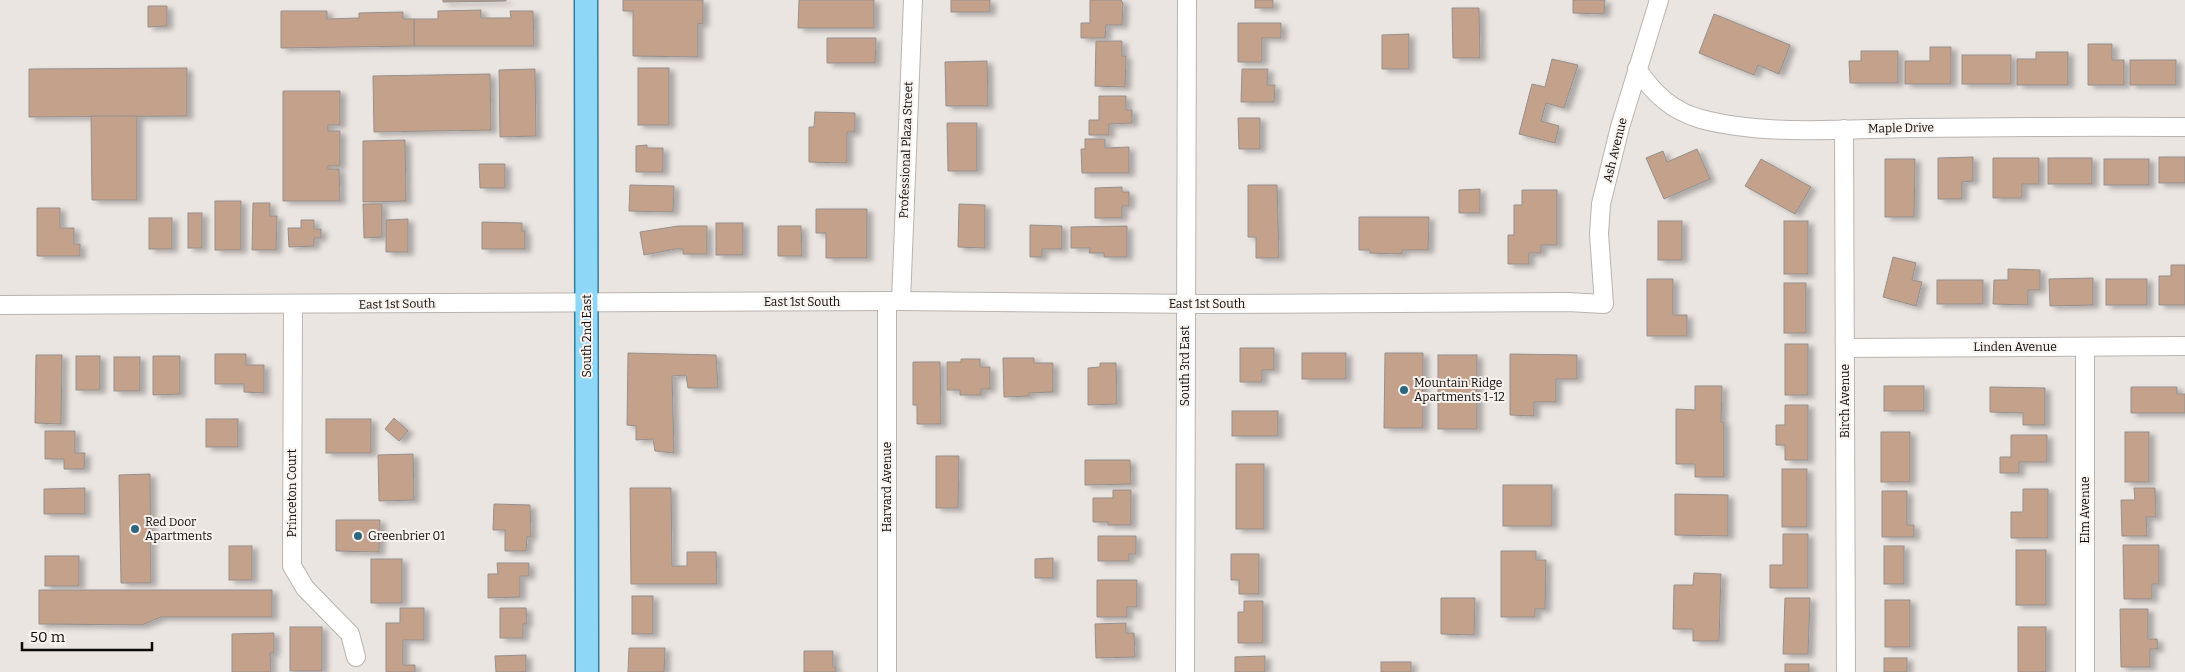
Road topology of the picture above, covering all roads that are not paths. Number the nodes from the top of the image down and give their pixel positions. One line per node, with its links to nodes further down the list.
1 (586, 0): 9 (main road, South 2nd East)
2 (913, 0): 8 (street, Professional Plaza Street)
3 (1186, 0): 10 (street, South 3rd East)
4 (1659, 0): 5 (street, Ash Avenue)
5 (1638, 70): 7 (street, Maple Drive); 11 (street, Ash Avenue)
6 (2185, 127): 7 (street, Maple Drive)
7 (1844, 129): 16 (street, Birch Avenue)
8 (894, 301): 9 (street, East 1st South); 10 (street, East 1st South); 19 (street, Harvard Avenue)
9 (587, 302): 13 (street, East 1st South); 18 (main road, South 2nd East)
10 (1185, 304): 11 (street, East 1st South); 20 (street, South 3rd East)
11 (1604, 304)
12 (0, 305): 13 (street, East 1st South)
13 (293, 305): 17 (street, Princeton Court)
14 (2185, 346): 15 (street, Linden Avenue)
15 (2085, 347): 16 (street, Linden Avenue); 22 (street, Elm Avenue)
16 (1845, 348): 21 (street, Birch Avenue)
17 (356, 657)
18 (587, 672)
19 (887, 672)
20 (1186, 672)
21 (1846, 672)
22 (2085, 672)

